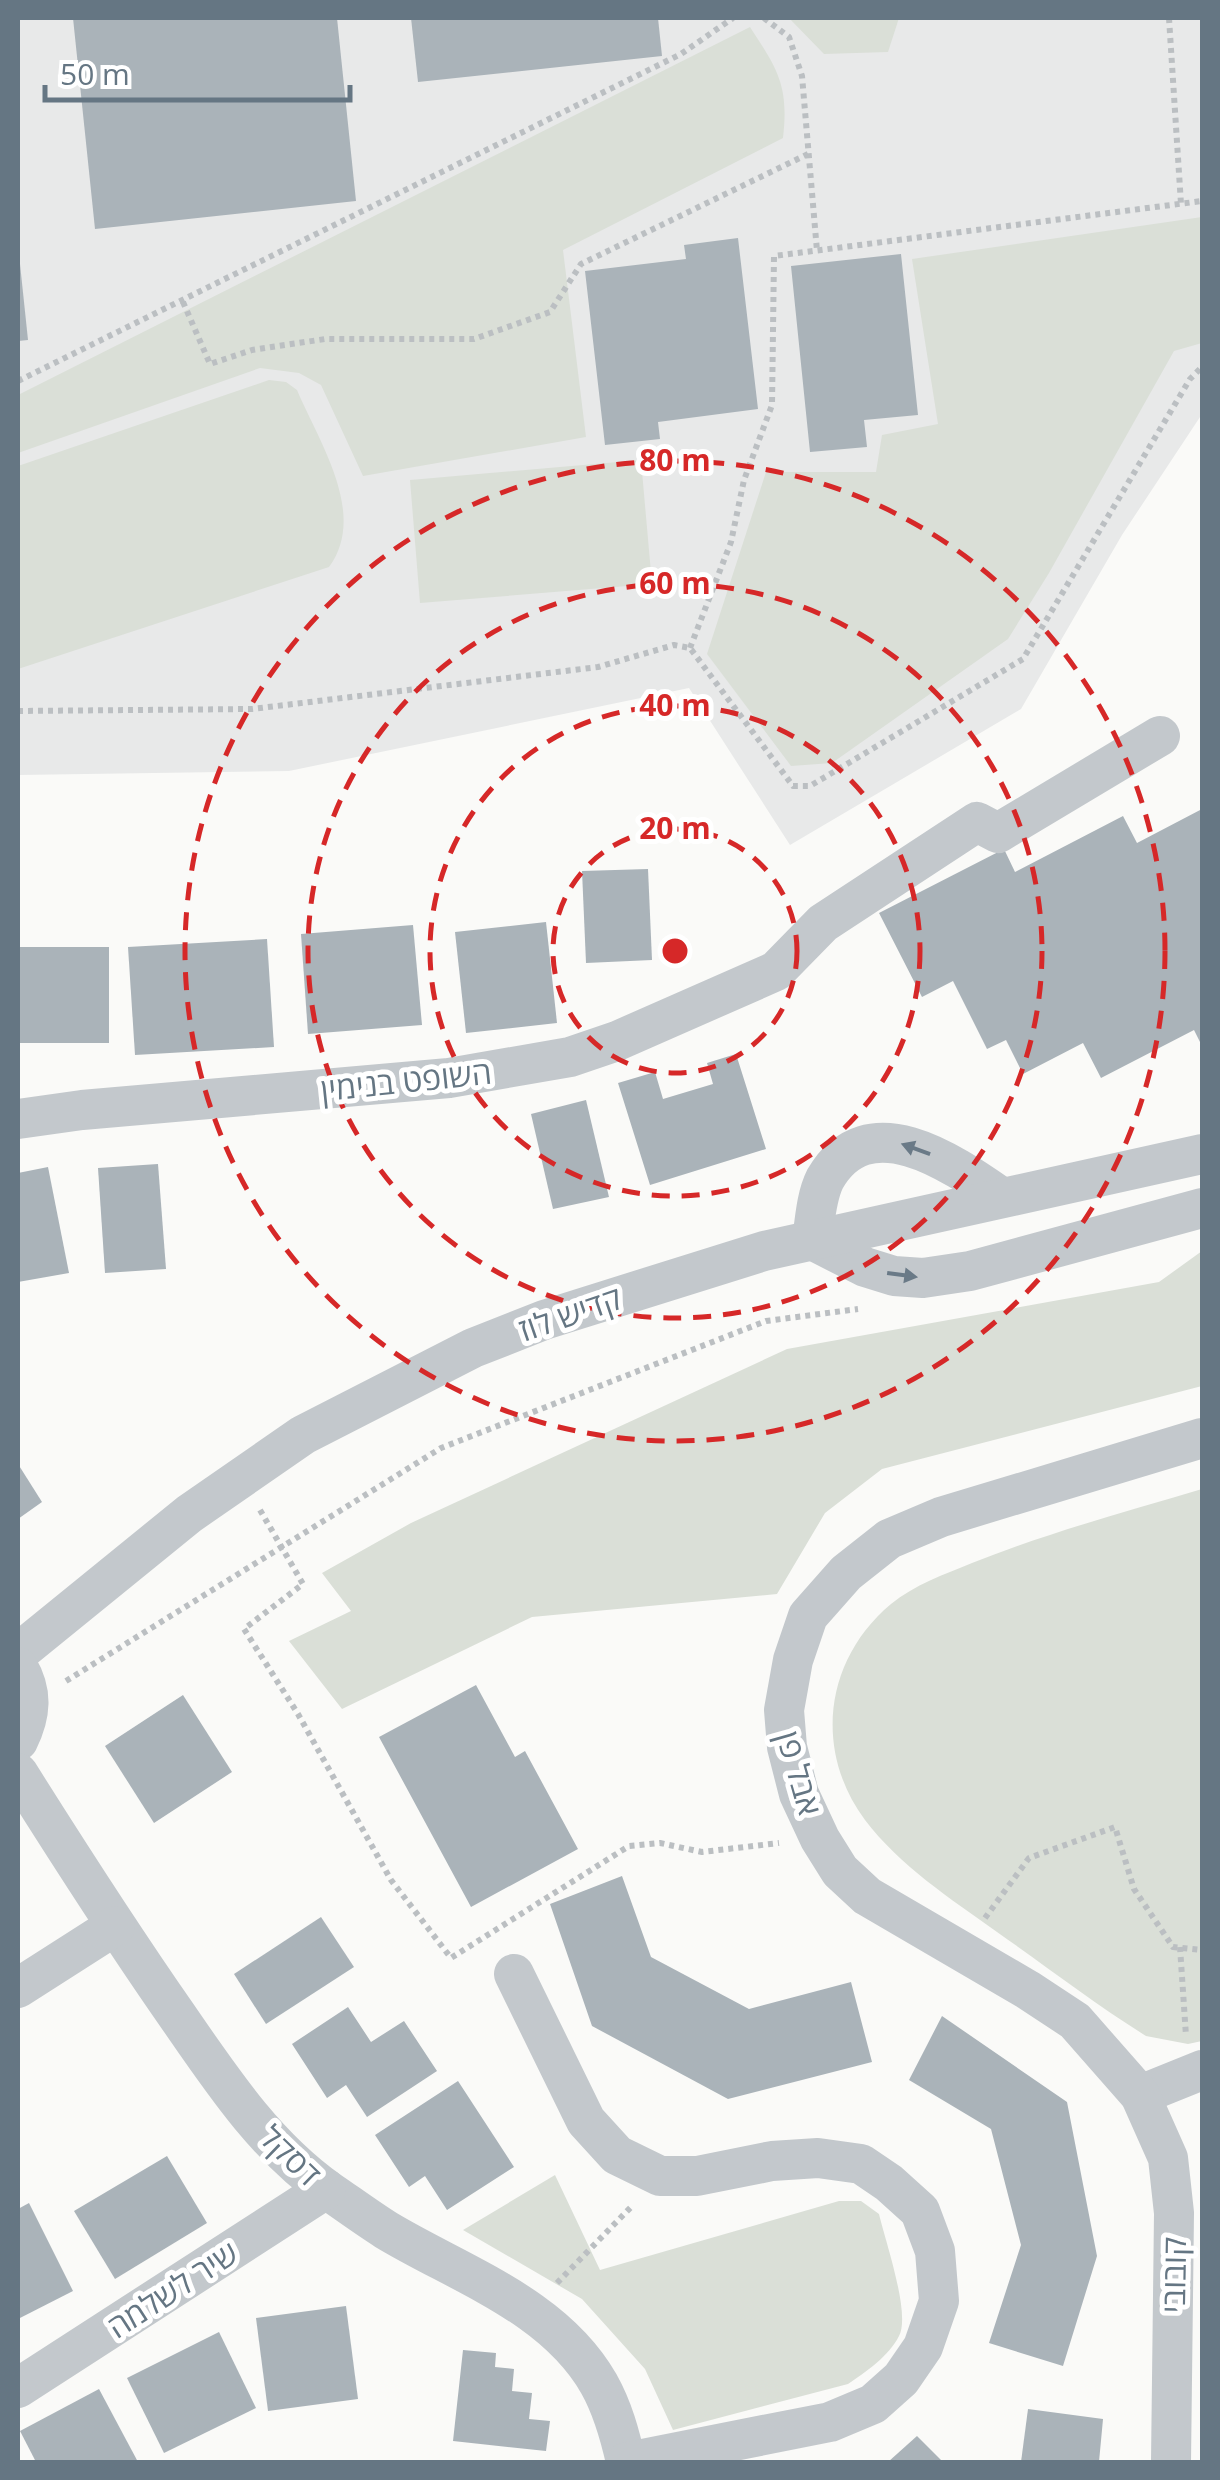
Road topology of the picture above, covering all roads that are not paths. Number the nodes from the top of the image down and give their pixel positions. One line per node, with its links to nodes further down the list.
1 (1160, 736): 2 (street, השופט בנימין)
2 (18, 1119)
3 (1202, 1154): 4 (street, קדיש לוז)
4 (1001, 1197): 6 (street, קדיש לוז); 6 (street, one-way to 6)
5 (1202, 1208): 6 (street, one-way to 5)
6 (812, 1240): 8 (street, קדיש לוז)
7 (1202, 1438): 16 (street, אבל פן)
8 (18, 1653)
9 (18, 1667): 10 (street)
10 (23, 1724)
11 (18, 1772): 12 (street, דסקל)
12 (115, 1926): 14 (street); 17 (street, דסקל)
13 (514, 1974): 19 (street)
14 (18, 1988)
15 (1195, 2073): 16 (street)
16 (1140, 2095): 20 (street, קובובי)
17 (326, 2189): 18 (street, שיר לשלמה); 19 (street, דסקל)
18 (18, 2388)
19 (626, 2462)
20 (1171, 2462)

